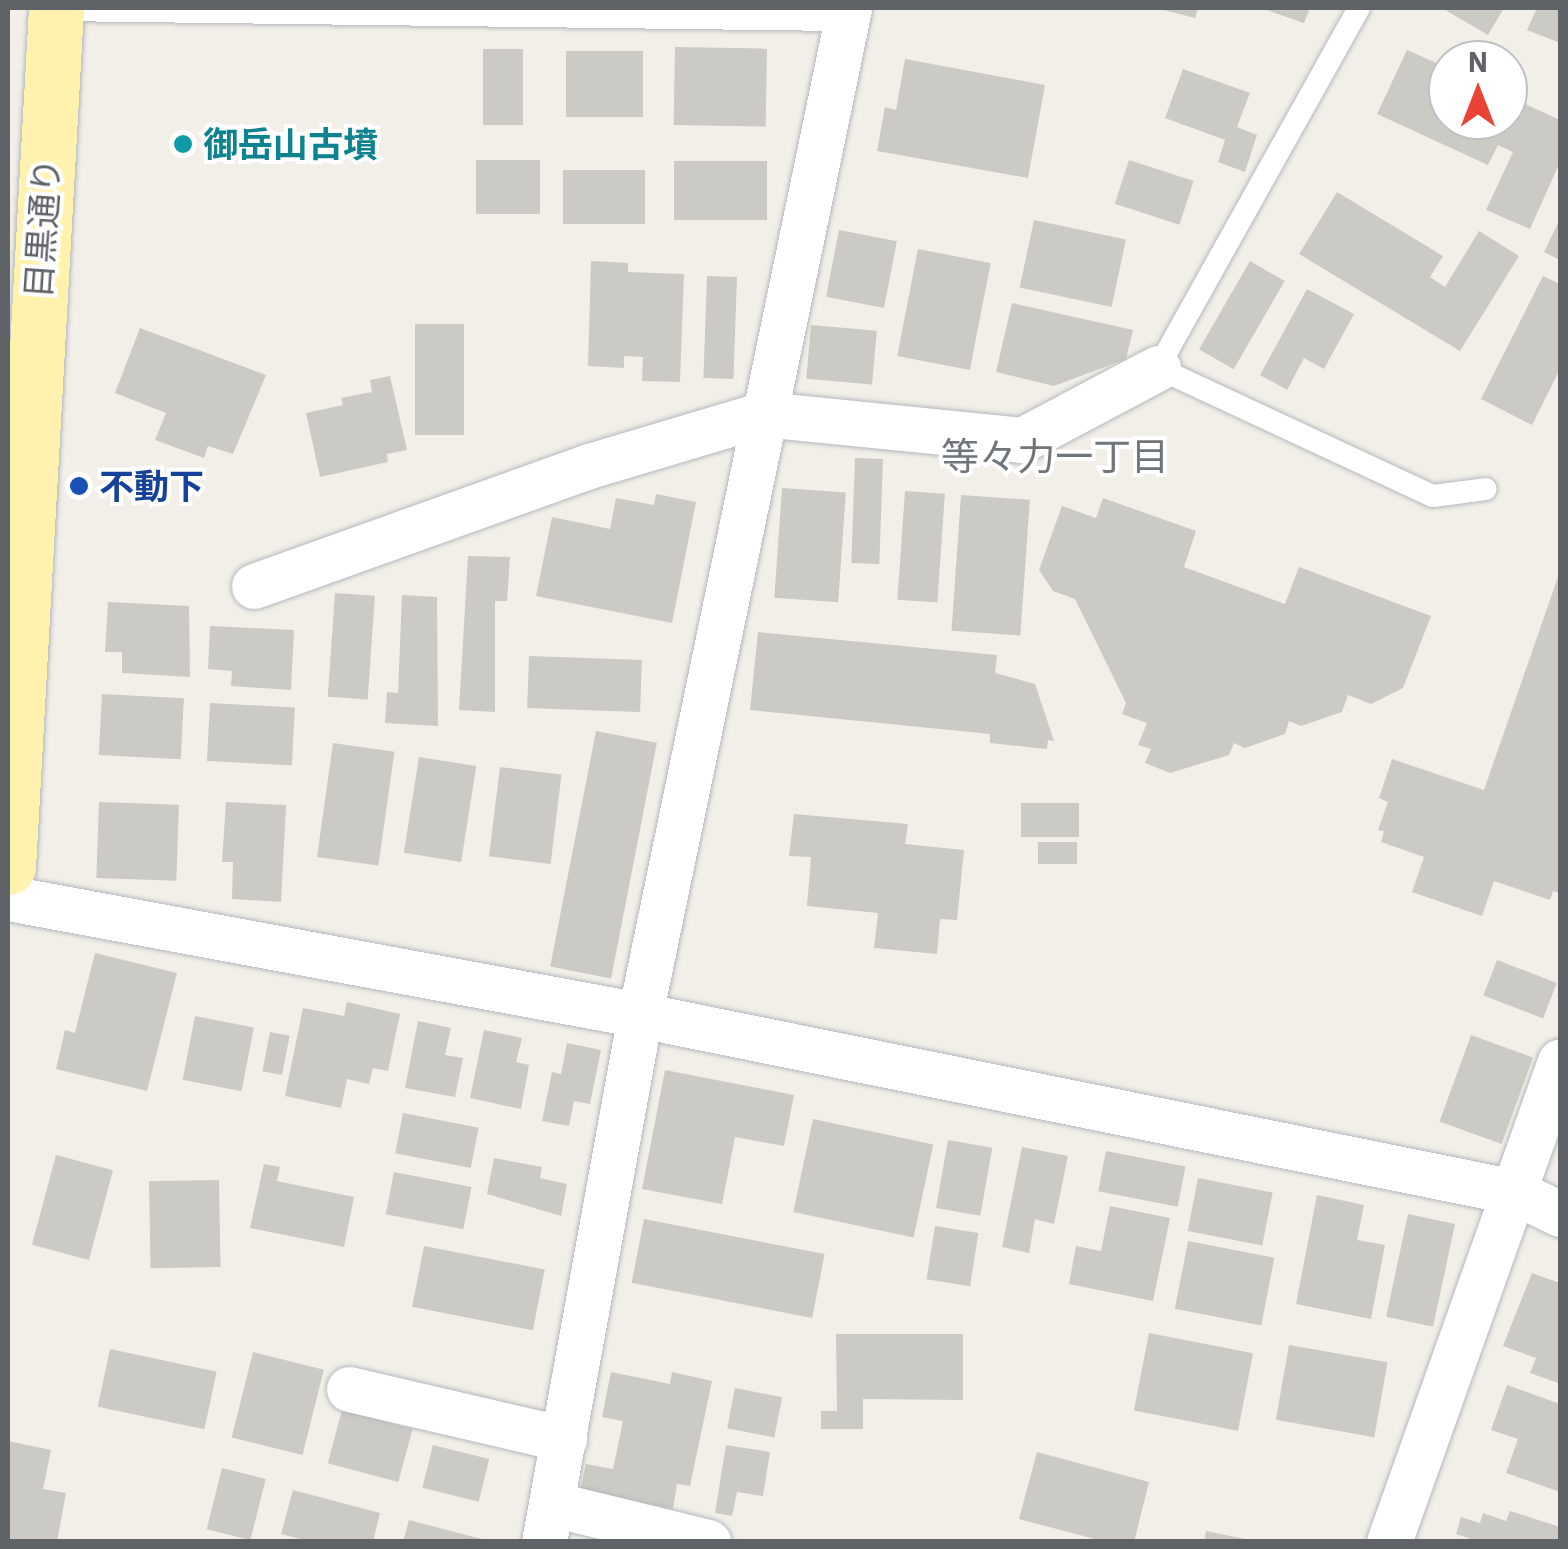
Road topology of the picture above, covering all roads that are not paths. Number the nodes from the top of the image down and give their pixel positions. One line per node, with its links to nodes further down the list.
1 (1359, 8): 4 (lane)
2 (56, 9): 3 (lane); 8 (main road, 目黒通り)
3 (848, 14): 5 (street)
4 (1158, 368): 5 (street); 6 (lane)
5 (763, 414): 7 (street); 10 (street)
6 (1486, 489)
7 (254, 586)
8 (8, 867)
9 (8, 898): 10 (street)
10 (640, 1015): 12 (street); 15 (street)
11 (1560, 1061): 12 (street)
12 (1515, 1192): 13 (street); 18 (street)
13 (1560, 1214)
14 (349, 1389): 15 (street)
15 (564, 1439): 16 (street)
16 (548, 1523): 17 (street)
17 (708, 1542)
18 (1389, 1542)

